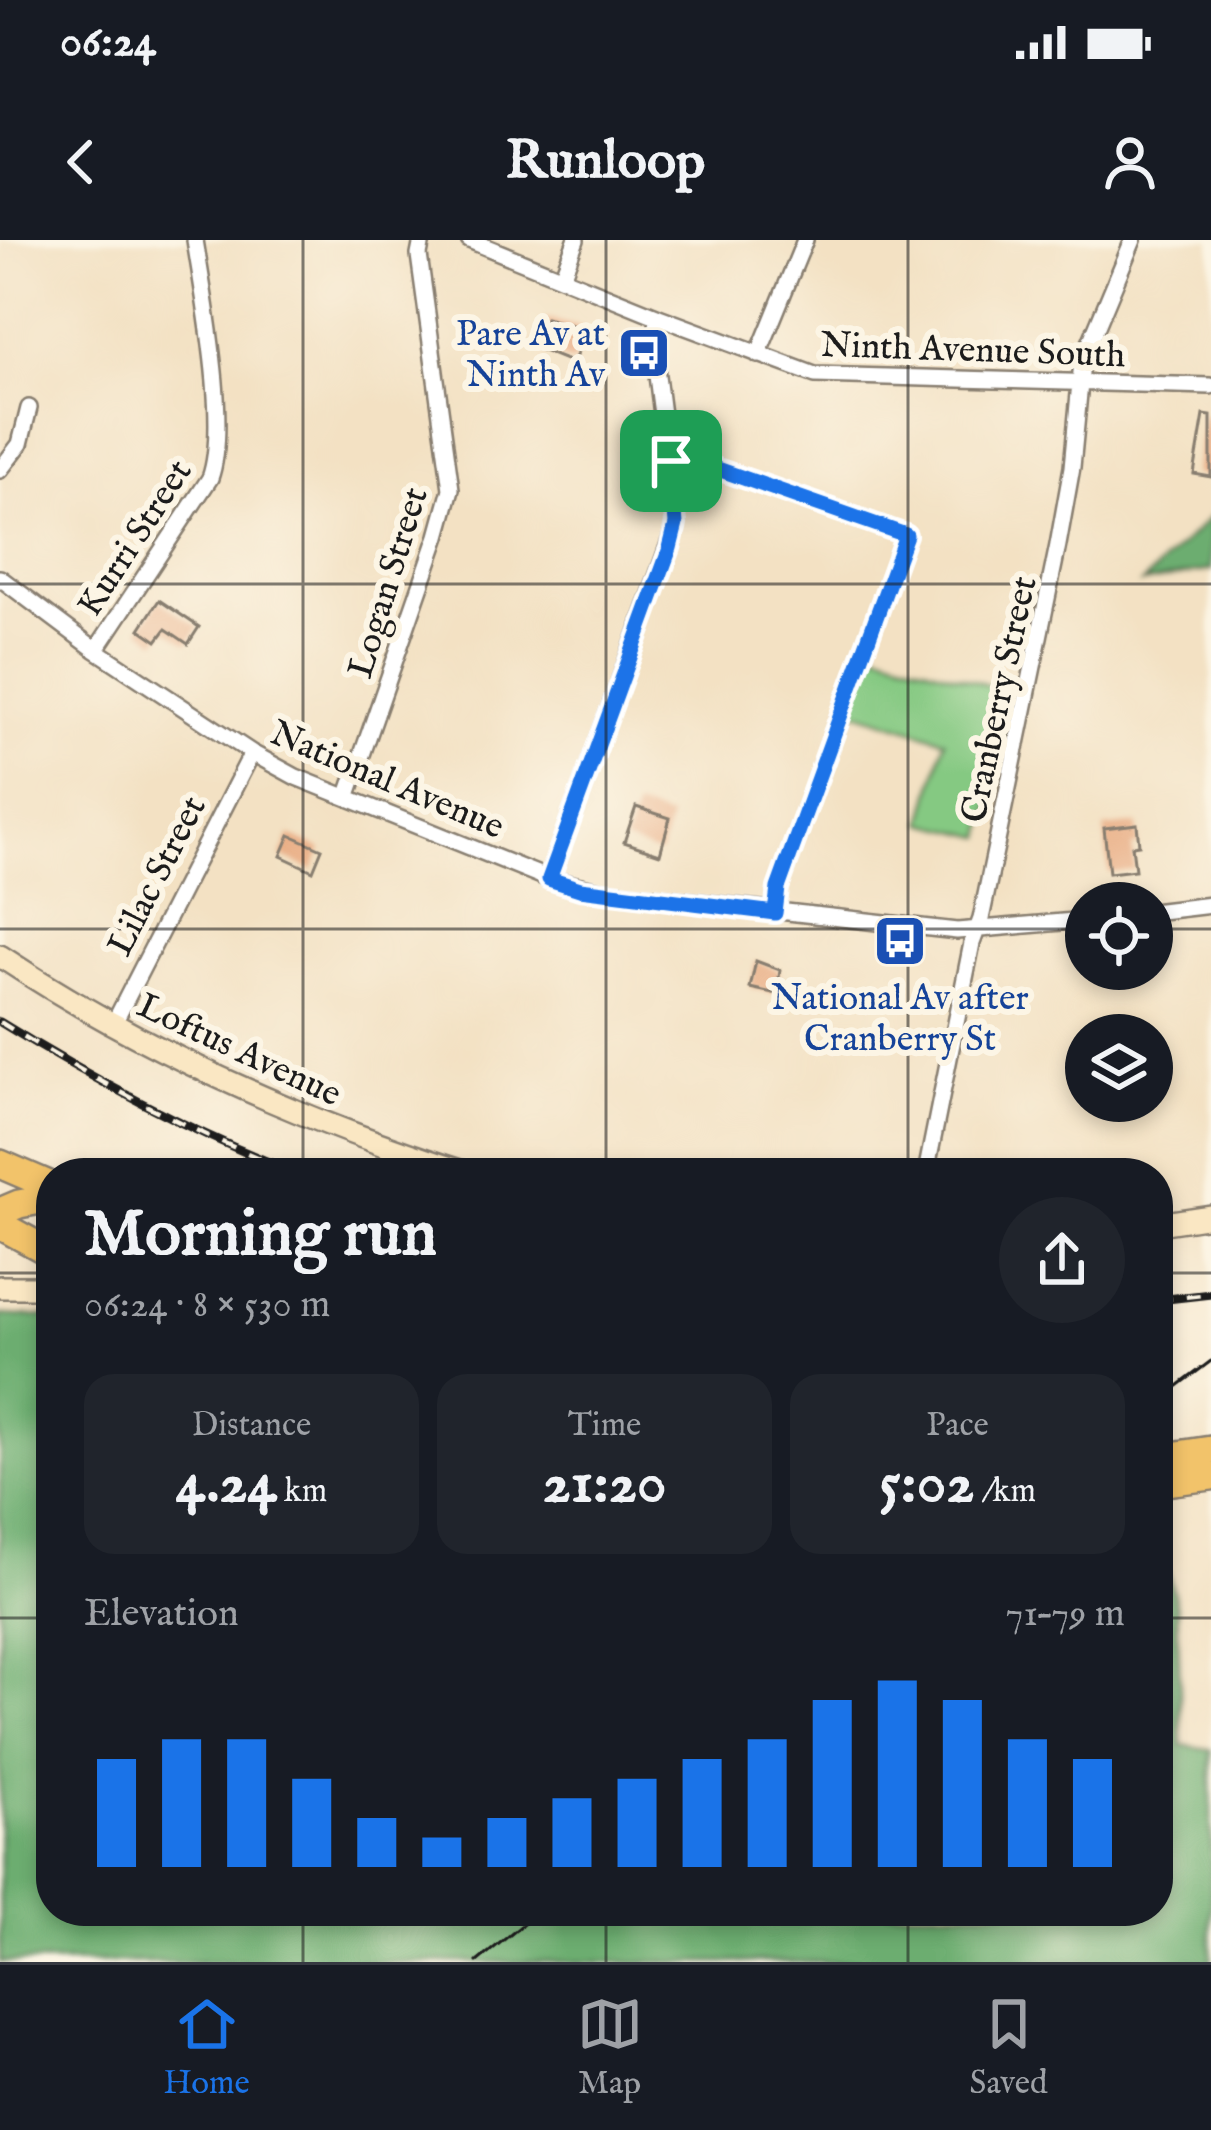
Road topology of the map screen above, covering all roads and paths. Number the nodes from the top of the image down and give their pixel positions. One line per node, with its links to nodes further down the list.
1 (195, 240): 16 (street, Kurri Street)
2 (422, 240): 18 (street, Logan Street)
3 (469, 240): 7 (street, Ninth Avenue South)
4 (576, 240): 7 (street)
5 (806, 240): 9 (street)
6 (1133, 240): 10 (street, Cranberry Street)
7 (562, 277): 8 (street, Ninth Avenue South)
8 (658, 317): 9 (street, Ninth Avenue South); 13 (street)
9 (758, 355): 10 (street, Ninth Avenue South)
10 (1080, 381): 11 (street, Ninth Avenue South); 24 (street, Cranberry Street)
11 (1211, 386)
12 (29, 408): 14 (street)
13 (671, 461): 19 (street); 22 (street)
14 (0, 470)
15 (0, 578): 16 (street, National Avenue)
16 (96, 650): 17 (street, National Avenue)
17 (252, 753): 18 (street, National Avenue); 26 (street, Lilac Street)
18 (348, 795): 19 (street, National Avenue)
19 (549, 879): 22 (street, National Avenue)
20 (1211, 904): 21 (street)
21 (1173, 909)
22 (775, 913): 24 (street, National Avenue)
23 (1065, 922): 24 (street, National Avenue)
24 (975, 932): 28 (street, Cranberry Street)
25 (0, 956): 26 (street, Loftus Avenue)
26 (113, 1025): 27 (street, Loftus Avenue)
27 (418, 1158)
28 (929, 1158)
29 (0, 1164): 30 (highway)
30 (36, 1180)
31 (36, 1201): 32 (highway)
32 (0, 1209): 35 (highway)
33 (1211, 1216): 34 (street)
34 (1173, 1222)
35 (0, 1226): 36 (highway)
36 (36, 1245)
37 (0, 1287): 38 (street)
38 (36, 1287)
39 (1211, 1450): 40 (highway)
40 (1173, 1456)
41 (1211, 1476): 42 (highway)
42 (1173, 1481)

